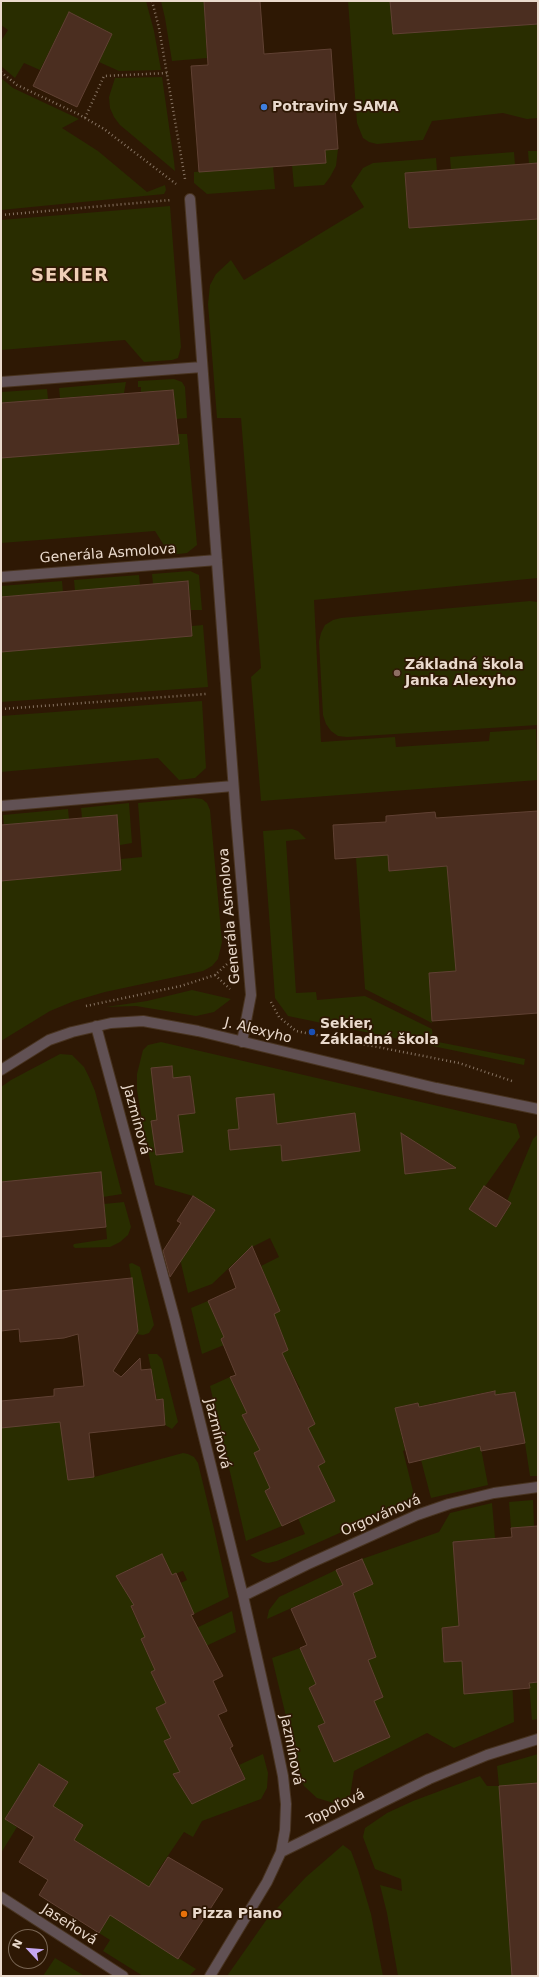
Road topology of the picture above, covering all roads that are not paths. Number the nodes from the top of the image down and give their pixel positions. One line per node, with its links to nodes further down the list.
1 (189, 196): 2 (street, Generála Asmolova)
2 (202, 367): 3 (street); 4 (street, Generála Asmolova)
3 (1, 382)
4 (217, 560): 5 (street, Generála Asmolova); 6 (street, Generála Asmolova)
5 (1, 576)
6 (233, 786): 7 (street); 9 (street, Generála Asmolova)
7 (1, 806)
8 (96, 1026): 9 (street, J. Alexyho); 10 (street, J. Alexyho); 13 (street, Jazmínová)
9 (242, 1042): 11 (street, J. Alexyho)
10 (1, 1070)
11 (538, 1110)
12 (538, 1487): 13 (street, Orgovánová)
13 (243, 1596): 15 (street, Jazmínová)
14 (538, 1739): 15 (street, Topoľová)
15 (282, 1852): 18 (street)
16 (1, 1897): 17 (street, Jaseňová)
17 (123, 1976)
18 (210, 1976)

